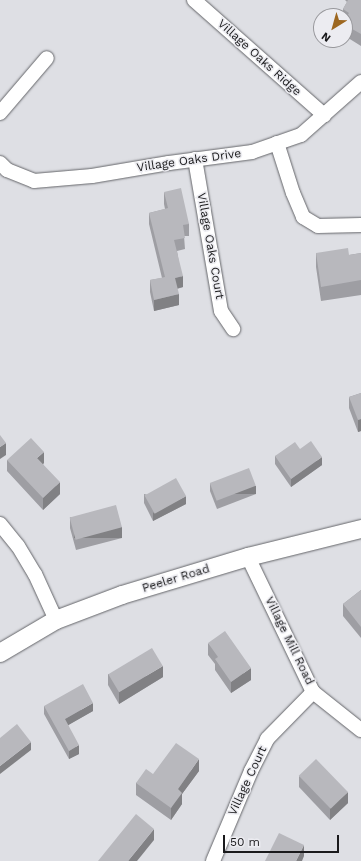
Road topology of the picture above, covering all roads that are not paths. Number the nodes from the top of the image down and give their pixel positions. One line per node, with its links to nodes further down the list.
1 (194, 0): 5 (street, Village Oaks Ridge)
2 (47, 58): 4 (street)
3 (361, 82): 5 (street, Village Oaks Drive)
4 (0, 114)
5 (324, 115): 6 (street, Village Oaks Drive)
6 (277, 143): 7 (street, Village Oaks Drive); 9 (street)
7 (195, 159): 8 (street, Village Oaks Drive); 10 (street, Village Oaks Court)
8 (0, 163)
9 (361, 225)
10 (233, 329)
11 (0, 524): 14 (street)
12 (361, 528): 13 (street, Peeler Road)
13 (248, 557): 14 (street, Peeler Road); 16 (street, Village Mill Road)
14 (56, 620): 15 (street, Peeler Road)
15 (0, 653)
16 (313, 692): 17 (street, Village Mill Road); 18 (street, Village Court)
17 (361, 730)
18 (213, 861)

